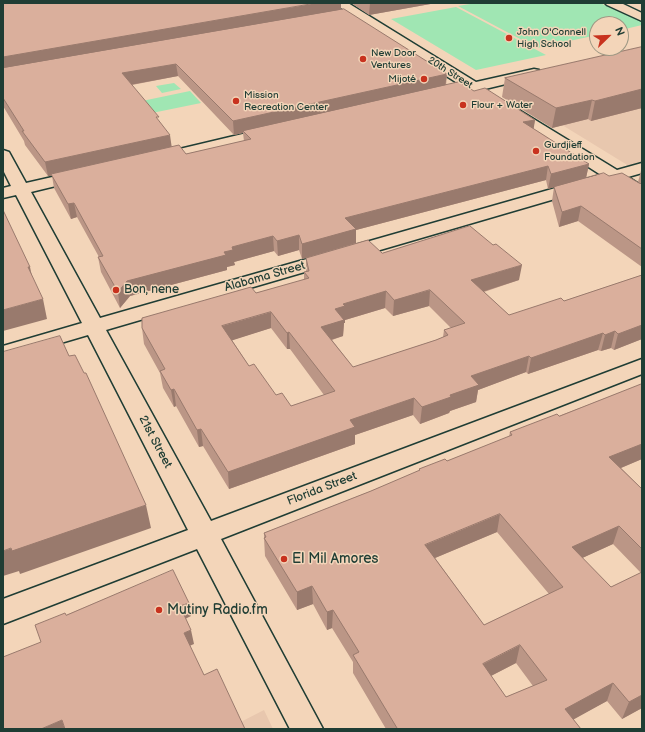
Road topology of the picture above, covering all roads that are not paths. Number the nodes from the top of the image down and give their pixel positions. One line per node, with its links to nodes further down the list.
1 (340, 3): 3 (street, 20th Street)
2 (611, 3): 4 (street)
3 (356, 13): 5 (street); 7 (street, 20th Street)
4 (642, 17)
5 (306, 22)
6 (544, 70): 7 (street)
7 (473, 87): 8 (street); 14 (street, 20th Street)
8 (428, 97)
9 (284, 130): 11 (street)
10 (3, 155): 15 (street, 21st Street)
11 (138, 162)
12 (642, 168): 14 (street, Alabama Street)
13 (100, 171): 15 (street)
14 (615, 176): 16 (street, 20th Street); 17 (street, Alabama Street)
15 (12, 191): 17 (street, 21st Street)
16 (642, 193)
17 (93, 327): 18 (street, Alabama Street); 20 (street, 21st Street)
18 (3, 353)
19 (642, 366): 20 (street, Florida Street)
20 (204, 534): 21 (street, Florida Street); 22 (street, 21st Street)
21 (3, 612)
22 (307, 729)

